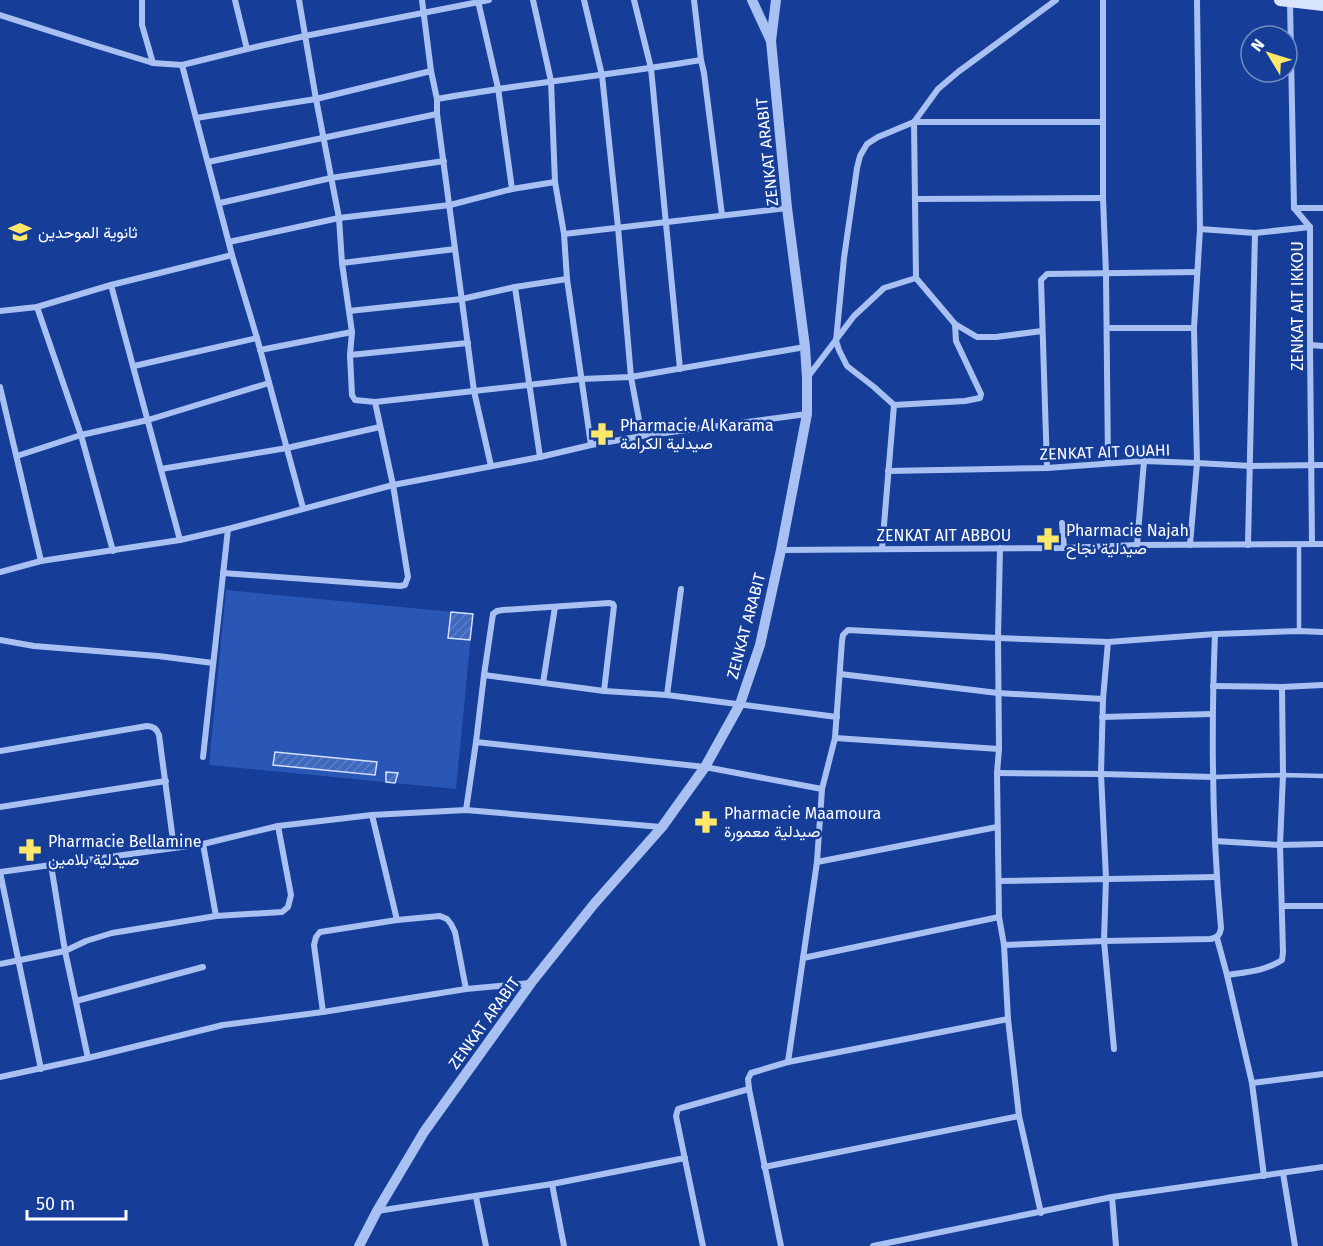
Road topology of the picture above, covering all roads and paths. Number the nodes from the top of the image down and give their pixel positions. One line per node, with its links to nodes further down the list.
1 (142, 0): 24 (street)
2 (235, 0): 22 (street)
3 (299, 0): 20 (street)
4 (422, 0): 18 (street)
5 (489, 0): 15 (street)
6 (533, 0): 29 (street)
7 (584, 0): 28 (street)
8 (634, 0): 26 (street)
9 (694, 0): 23 (street)
10 (752, 0): 21 (street)
11 (776, 0): 21 (street)
12 (1056, 0): 36 (street)
13 (1103, 0): 35 (street)
14 (1197, 0): 55 (street)
15 (478, 1): 18 (street); 30 (street)
16 (1285, 1): 17 (main road); 48 (street)
17 (1323, 5)
18 (424, 13): 20 (street); 27 (street)
19 (0, 15): 24 (street)
20 (305, 36): 22 (street); 31 (street)
21 (771, 41): 47 (street, ZENKAT ARABIT)
22 (247, 49): 25 (street)
23 (701, 60): 26 (street); 50 (street)
24 (153, 63): 25 (street)
25 (182, 65): 34 (street)
26 (651, 68): 28 (street); 52 (street)
27 (431, 71): 31 (street); 32 (street)
28 (602, 75): 29 (street); 53 (street)
29 (551, 81): 30 (street); 41 (street)
30 (498, 88): 32 (street); 42 (street)
31 (316, 99): 34 (street); 37 (street)
32 (437, 99): 33 (street)
33 (437, 114): 37 (street); 38 (street)
34 (196, 118): 39 (street)
35 (1102, 122): 36 (street); 43 (street)
36 (914, 123): 44 (street); 78 (street)
37 (323, 138): 39 (street); 40 (street)
38 (444, 161): 40 (street); 46 (street)
39 (208, 162): 45 (street)
40 (331, 177): 45 (street); 51 (street)
41 (555, 182): 42 (street); 57 (street)
42 (512, 189): 46 (street)
43 (1103, 198): 44 (street); 63 (street)
44 (915, 199): 64 (street)
45 (220, 203): 58 (street)
46 (450, 206): 51 (street); 59 (street)
47 (787, 208): 50 (street); 82 (street, ZENKAT ARABIT)
48 (1294, 208): 49 (street); 54 (street, ZENKAT AIT IKKOU)
49 (1323, 208)
50 (722, 215): 52 (street)
51 (339, 218): 58 (street); 61 (street)
52 (666, 221): 53 (street); 86 (street)
53 (618, 227): 57 (street); 87 (street)
54 (1310, 227): 56 (street); 80 (street, ZENKAT AIT IKKOU)
55 (1200, 229): 56 (street); 62 (street)
56 (1255, 233): 111 (street)
57 (564, 234): 65 (street)
58 (229, 242): 60 (street)
59 (455, 249): 61 (street); 68 (street)
60 (232, 255): 66 (street); 77 (street)
61 (342, 263): 71 (street)
62 (1197, 272): 63 (street); 74 (street)
63 (1106, 273): 73 (street); 75 (street)
64 (916, 278): 72 (street); 78 (street)
65 (567, 279): 67 (street); 89 (street)
66 (111, 285): 69 (street); 85 (street)
67 (515, 287): 68 (street); 91 (street)
68 (462, 299): 71 (street); 79 (street)
69 (37, 307): 70 (street); 99 (street)
70 (0, 311)
71 (349, 311): 76 (street)
72 (955, 324): 75 (street); 95 (street)
73 (1107, 328): 74 (street); 106 (street)
74 (1194, 328): 107 (street)
75 (1042, 331): 112 (street)
76 (352, 332): 83 (street); 84 (street)
77 (257, 338): 83 (street); 85 (street)
78 (836, 341): 88 (street); 95 (street)
79 (468, 343): 84 (street); 93 (street)
80 (1310, 345): 81 (street); 108 (street, ZENKAT AIT IKKOU)
81 (1323, 346)
82 (805, 347): 86 (street); 88 (street, ZENKAT ARABIT)
83 (260, 350): 90 (street)
84 (350, 355): 94 (street)
85 (134, 366): 97 (street)
86 (680, 369): 87 (street)
87 (631, 376): 89 (street); 100 (street)
88 (807, 378): 96 (street, ZENKAT ARABIT)
89 (581, 379): 91 (street); 101 (street)
90 (269, 383): 97 (street); 102 (street)
91 (529, 386): 93 (street); 104 (street)
92 (0, 387): 103 (street)
93 (474, 390): 94 (street); 110 (street)
94 (375, 402): 98 (street)
95 (894, 405): 114 (street)
96 (807, 414): 100 (street); 129 (street, ZENKAT ARABIT)
97 (148, 420): 99 (street); 113 (street)
98 (380, 427): 102 (street); 115 (street)
99 (81, 435): 103 (street); 130 (street)
100 (642, 436): 101 (street)
101 (591, 445): 104 (street)
102 (287, 448): 113 (street); 116 (street)
103 (17, 456): 131 (street)
104 (540, 457): 110 (street)
105 (1144, 461): 106 (street, ZENKAT AIT OUAHI); 107 (street, ZENKAT AIT OUAHI); 121 (street)
106 (1108, 463): 112 (street, ZENKAT AIT OUAHI)
107 (1197, 463): 111 (street, ZENKAT AIT OUAHI); 124 (street)
108 (1311, 465): 109 (street, ZENKAT AIT OUAHI); 111 (street, ZENKAT AIT OUAHI); 122 (street, ZENKAT AIT IKKOU)
109 (1323, 465)
110 (491, 466): 115 (street)
111 (1251, 466): 125 (street)
112 (1047, 468): 114 (street, ZENKAT AIT OUAHI)
113 (161, 469): 119 (street)
114 (888, 471): 128 (street)
115 (393, 485): 116 (street); 133 (street)
116 (303, 508): 118 (street)
117 (1062, 524): 127 (street)
118 (228, 529): 119 (street); 133 (street)
119 (180, 540): 130 (street)
120 (1299, 543): 122 (street, ZENKAT AIT ABBOU); 125 (street, ZENKAT AIT ABBOU); 136 (lane)
121 (1137, 544): 124 (street, ZENKAT AIT ABBOU); 127 (street, ZENKAT AIT ABBOU)
122 (1312, 544): 123 (street, ZENKAT AIT ABBOU)
123 (1323, 544)
124 (1190, 545): 125 (street, ZENKAT AIT ABBOU)
125 (1248, 545)
126 (1000, 548): 127 (street, ZENKAT AIT ABBOU); 128 (street, ZENKAT AIT ABBOU); 139 (street)
127 (1064, 548)
128 (882, 549): 129 (street, ZENKAT AIT ABBOU)
129 (781, 550): 153 (street, ZENKAT ARABIT)
130 (113, 551): 131 (street)
131 (41, 561): 132 (street)
132 (0, 572)
133 (223, 573): 142 (street)
134 (681, 589): 151 (street)
135 (555, 607): 144 (street); 145 (street); 149 (street)
136 (1299, 631): 137 (street); 138 (street)
137 (1323, 632)
138 (1215, 634): 141 (street); 147 (street)
139 (998, 638): 141 (street); 143 (street); 150 (street)
140 (0, 640): 142 (street)
141 (1108, 642): 152 (street)
142 (213, 663): 161 (street)
143 (840, 674): 150 (street); 155 (street)
144 (483, 675): 145 (street); 158 (street)
145 (543, 683): 149 (street)
146 (1323, 685): 148 (street)
147 (1213, 686): 148 (street); 154 (street)
148 (1282, 687): 165 (street)
149 (604, 691): 151 (street)
150 (998, 693): 152 (street); 159 (street)
151 (668, 695): 153 (street)
152 (1103, 699): 156 (street)
153 (740, 704): 155 (street); 162 (street, ZENKAT ARABIT)
154 (1212, 714): 156 (street); 167 (street)
155 (837, 717): 157 (street)
156 (1102, 717): 164 (street)
157 (835, 738): 159 (street); 169 (street)
158 (476, 742): 162 (street); 171 (street)
159 (999, 749): 163 (street)
160 (0, 751): 168 (street)
161 (203, 758)
162 (705, 767): 169 (street); 174 (street, ZENKAT ARABIT)
163 (997, 773): 164 (street); 175 (street)
164 (1101, 774): 167 (street); 185 (street)
165 (1283, 775): 166 (lane); 167 (lane); 179 (street)
166 (1323, 776)
167 (1214, 777): 176 (street)
168 (166, 782): 170 (street); 180 (street)
169 (822, 789): 181 (street)
170 (0, 807)
171 (466, 810): 172 (street); 174 (street)
172 (372, 815): 173 (street); 191 (street)
173 (278, 826): 177 (street); 189 (street)
174 (662, 827): 201 (street, ZENKAT ARABIT)
175 (998, 827): 181 (street); 186 (street)
176 (1215, 841): 179 (street); 184 (street)
177 (203, 844): 180 (street); 189 (street)
178 (1323, 844): 179 (street)
179 (1280, 845): 187 (street)
180 (174, 848): 182 (street)
181 (817, 862): 196 (street)
182 (51, 865): 183 (street); 195 (street)
183 (0, 872): 197 (street)
184 (1216, 877): 185 (street); 192 (street)
185 (1106, 878): 186 (street); 193 (street)
186 (999, 881): 190 (street)
187 (1282, 906): 188 (street); 200 (street)
188 (1323, 906)
189 (216, 916): 195 (street)
190 (999, 917): 194 (street); 196 (street)
191 (397, 920): 202 (street); 204 (street)
192 (1216, 938): 193 (street); 200 (street)
193 (1104, 941): 194 (street); 206 (street)
194 (1004, 945): 205 (street)
195 (65, 951): 197 (street); 203 (street)
196 (802, 958): 208 (street)
197 (19, 961): 198 (street); 209 (street)
198 (0, 964)
199 (203, 967): 203 (street)
200 (1227, 975): 212 (street)
201 (531, 983): 202 (street); 223 (street, ZENKAT ARABIT)
202 (466, 989): 204 (street)
203 (76, 1001): 207 (street)
204 (323, 1012): 207 (street)
205 (1008, 1019): 208 (street); 214 (street)
206 (1114, 1049)
207 (88, 1059): 209 (street)
208 (788, 1062): 213 (street)
209 (41, 1069): 211 (street)
210 (1323, 1074): 212 (street)
211 (0, 1077)
212 (1252, 1083): 219 (street)
213 (749, 1089): 215 (street); 216 (street)
214 (1019, 1116): 216 (street); 224 (street)
215 (685, 1158): 220 (street); 228 (street)
216 (764, 1167): 229 (street)
217 (1323, 1167): 218 (street)
218 (1283, 1173): 219 (street); 232 (street)
219 (1264, 1176): 222 (street)
220 (552, 1184): 221 (street); 227 (street)
221 (476, 1197): 223 (street); 226 (street)
222 (1112, 1197): 224 (street); 231 (street)
223 (377, 1211): 225 (street, ZENKAT ARABIT)
224 (1041, 1213): 230 (street)
225 (359, 1246)
226 (486, 1246)
227 (564, 1246)
228 (703, 1246)
229 (781, 1246)
230 (873, 1246)
231 (1116, 1246)
232 (1295, 1246)

